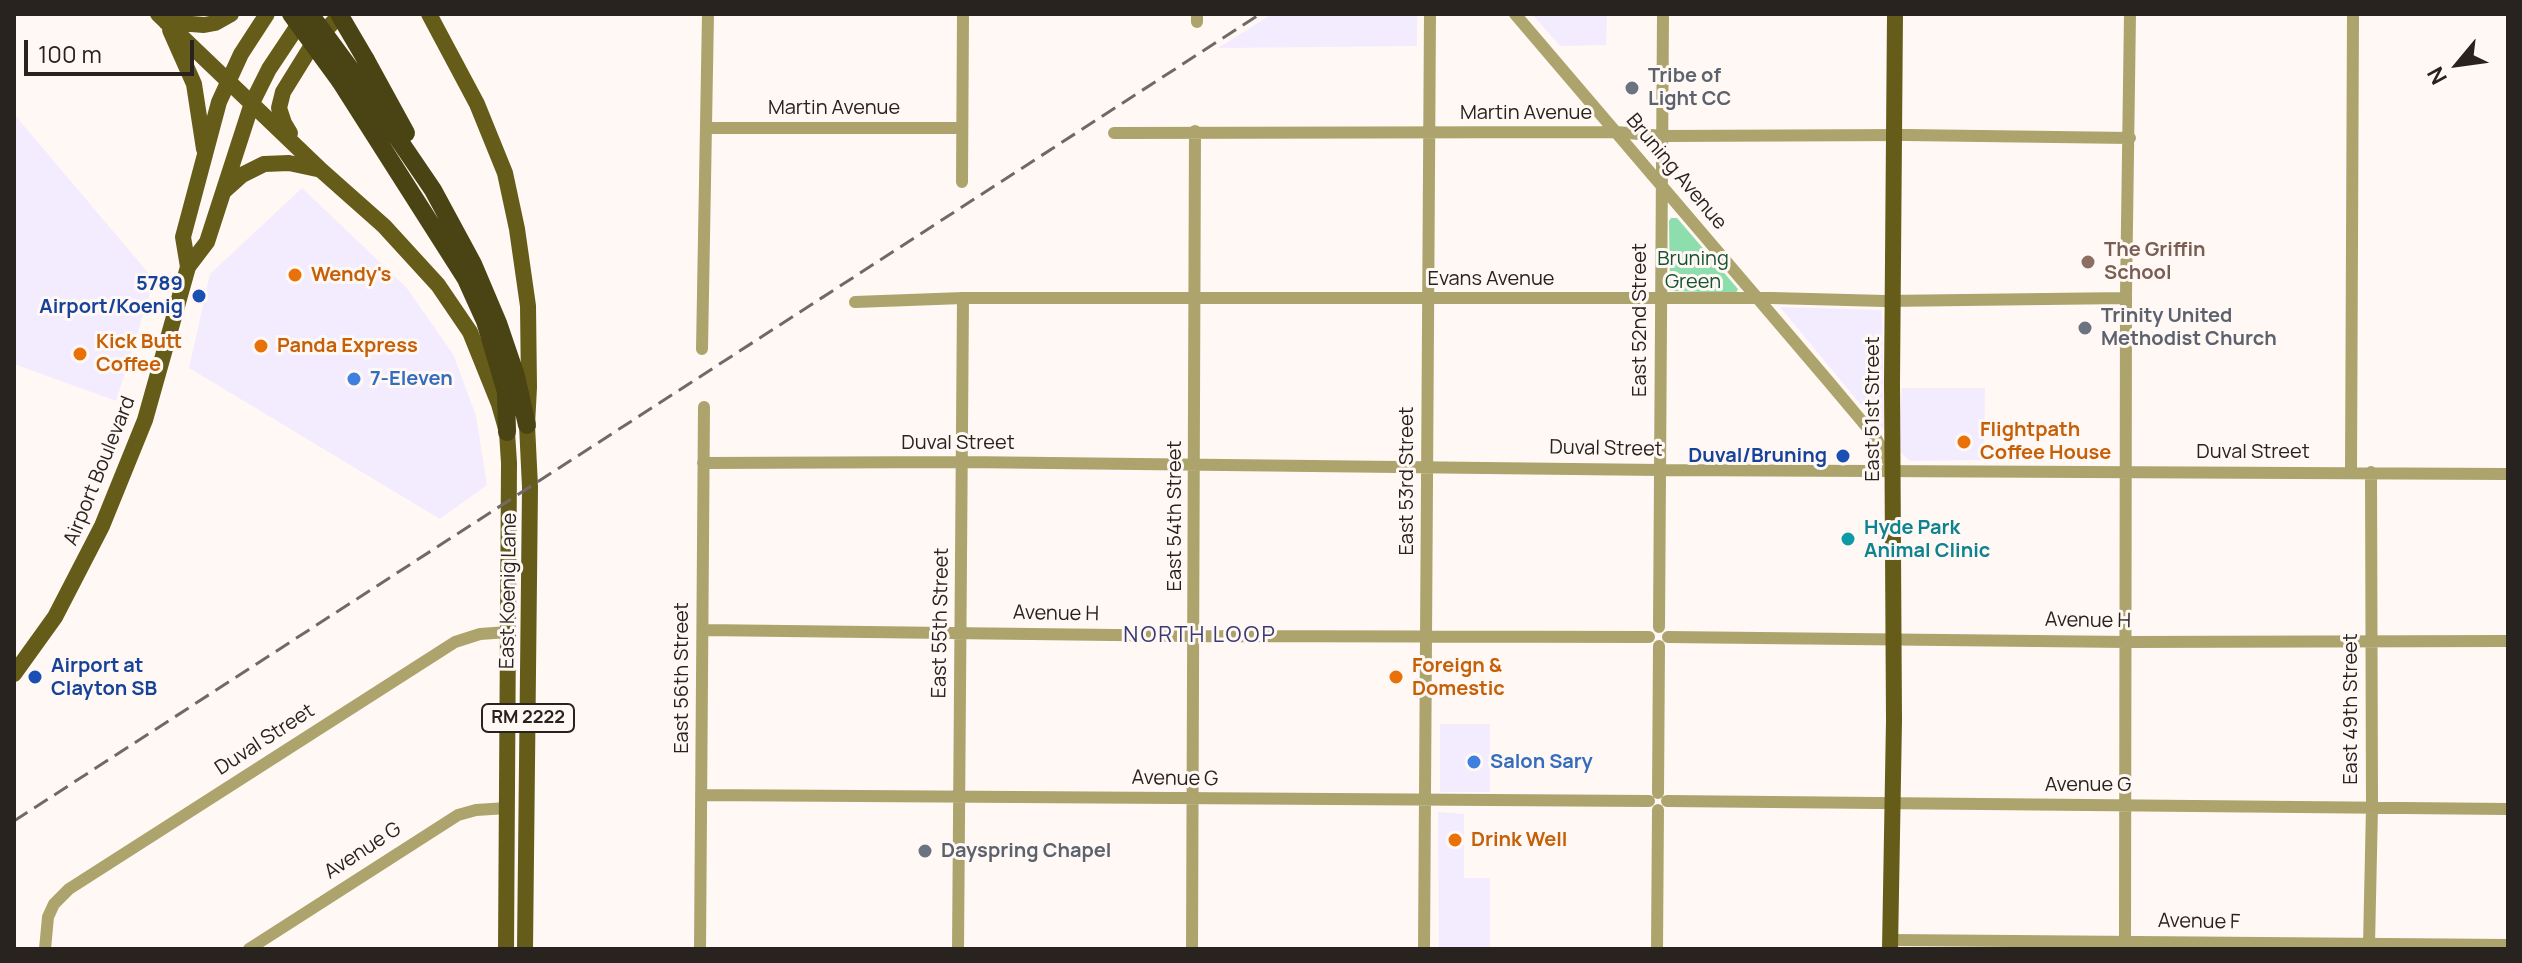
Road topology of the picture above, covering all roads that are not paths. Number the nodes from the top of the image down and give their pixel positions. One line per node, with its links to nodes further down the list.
1 (231, 14): 15 (main road)
2 (267, 14): 17 (main road, Airport Boulevard)
3 (291, 14): 16 (highway, RM 2222, bridge)
4 (308, 14): 16 (highway, RM 2222, bridge); 18 (main road, Airport Boulevard)
5 (340, 14): 16 (highway, bridge); 29 (main road)
6 (429, 14): 44 (main road, East Koenig Lane)
7 (708, 14): 19 (street)
8 (963, 14): 20 (street)
9 (1430, 14): 22 (street, East 53rd Street)
10 (1515, 14): 23 (street, Bruning Avenue)
11 (1663, 14): 26 (street, East 52nd Street)
12 (1895, 14): 25 (main road, East 51st Street)
13 (2130, 14): 27 (street)
14 (2353, 14): 52 (street)
15 (162, 18): 17 (main road); 28 (main road)
16 (353, 71): 44 (highway, RM 2222); 45 (highway, RM 2222)
17 (228, 79): 18 (main road); 28 (main road, Airport Boulevard)
18 (252, 103): 29 (main road); 32 (main road, Airport Boulevard)
19 (707, 128): 20 (street, Martin Avenue); 42 (street)
20 (961, 128): 30 (street)
21 (1195, 131): 22 (street, Martin Avenue); 24 (street, Martin Avenue); 34 (street, East 54th Street)
22 (1429, 132): 23 (street, Martin Avenue); 38 (street, East 53rd Street)
23 (1616, 132): 26 (street, Martin Avenue); 31 (street, Bruning Avenue)
24 (1114, 133)
25 (1894, 135): 26 (street, Martin Avenue); 27 (street, Martin Avenue); 40 (main road, East 51st Street)
26 (1663, 136): 31 (street, East 52nd Street)
27 (2130, 138): 37 (street)
28 (204, 153): 33 (main road, Airport Boulevard)
29 (322, 171): 32 (main road); 45 (main road, East Koenig Lane)
30 (962, 182)
31 (1661, 184): 36 (street, Bruning Avenue); 39 (street, East 52nd Street)
32 (221, 193): 33 (main road, Airport Boulevard)
33 (188, 267): 66 (main road, Airport Boulevard)
34 (1195, 297): 35 (street, Evans Avenue); 38 (street, Evans Avenue); 48 (street, East 54th Street)
35 (963, 298): 41 (street, Evans Avenue); 46 (street, East 55th Street)
36 (1757, 298): 39 (street, Evans Avenue); 40 (street, Evans Avenue); 51 (street, Bruning Avenue)
37 (2126, 298): 40 (street, Evans Avenue); 54 (street)
38 (1428, 299): 39 (street, Evans Avenue); 49 (street, East 53rd Street)
39 (1659, 299): 50 (street, East 52nd Street)
40 (1894, 301): 51 (main road, East 51st Street)
41 (855, 302)
42 (702, 349)
43 (704, 407): 47 (street, East 56th Street)
44 (527, 425): 87 (main road, East Koenig Lane / RM 2222)
45 (507, 432): 57 (main road, East Koenig Lane / RM 2222)
46 (963, 462): 47 (street, Duval Street); 48 (street, Duval Street); 58 (street, East 55th Street)
47 (703, 463): 56 (street, East 56th Street)
48 (1195, 465): 49 (street, Duval Street); 60 (street, East 54th Street)
49 (1427, 466): 50 (street, Duval Street); 59 (street, East 53rd Street)
50 (1660, 470): 51 (street, Duval Street); 61 (street, East 52nd Street)
51 (1892, 470): 54 (street, Duval Street); 62 (main road, East 51st Street)
52 (2351, 472): 53 (street, Duval Street); 54 (street, Duval Street)
53 (2371, 472): 55 (street, Duval Street); 63 (street, East 49th Street)
54 (2125, 473): 65 (street)
55 (2508, 474)
56 (703, 630): 58 (street, Avenue H); 67 (street, East 56th Street)
57 (508, 632): 75 (main road, East Koenig Lane / RM 2222); 84 (street, Duval Street)
58 (960, 632): 60 (street, Avenue H); 68 (street, East 55th Street)
59 (1426, 635): 60 (street, Avenue H); 61 (street, Avenue H); 70 (street, East 53rd Street)
60 (1195, 636): 69 (street, East 54th Street)
61 (1659, 637): 62 (street, Avenue H); 71 (street, East 52nd Street)
62 (1893, 638): 65 (street, Avenue H); 72 (main road, East 51st Street)
63 (2371, 641): 64 (street, Avenue H); 65 (street, Avenue H); 74 (street, East 49th Street)
64 (2508, 641)
65 (2127, 642): 73 (street)
66 (14, 674)
67 (701, 795): 68 (street, Avenue G); 88 (street, East 56th Street)
68 (960, 797): 69 (street, Avenue G); 89 (street, East 55th Street)
69 (1194, 800): 70 (street, Avenue G); 90 (street, East 54th Street)
70 (1425, 801): 71 (street, Avenue G); 91 (street, East 53rd Street)
71 (1658, 801): 72 (street, Avenue G); 92 (street, East 52nd Street)
72 (1893, 803): 73 (street, Avenue G); 78 (main road, East 51st Street)
73 (2125, 805): 74 (street, Avenue G); 77 (street)
74 (2372, 807): 76 (street, Avenue G); 81 (street, East 49th Street)
75 (507, 808): 85 (street, Avenue G); 86 (main road, East Koenig Lane / RM 2222)
76 (2508, 809)
77 (2125, 941): 79 (street, Avenue F); 80 (street, Avenue F)
78 (1890, 944): 79 (street, Avenue F)
79 (1995, 944)
80 (2178, 945): 83 (street, Avenue F)
81 (2369, 945): 82 (street, Avenue F); 83 (street, Avenue F)
82 (2508, 945)
83 (2347, 947)
84 (45, 949)
85 (249, 949)
86 (506, 949)
87 (525, 949)
88 (700, 949)
89 (958, 949)
90 (1192, 949)
91 (1424, 949)
92 (1657, 949)

